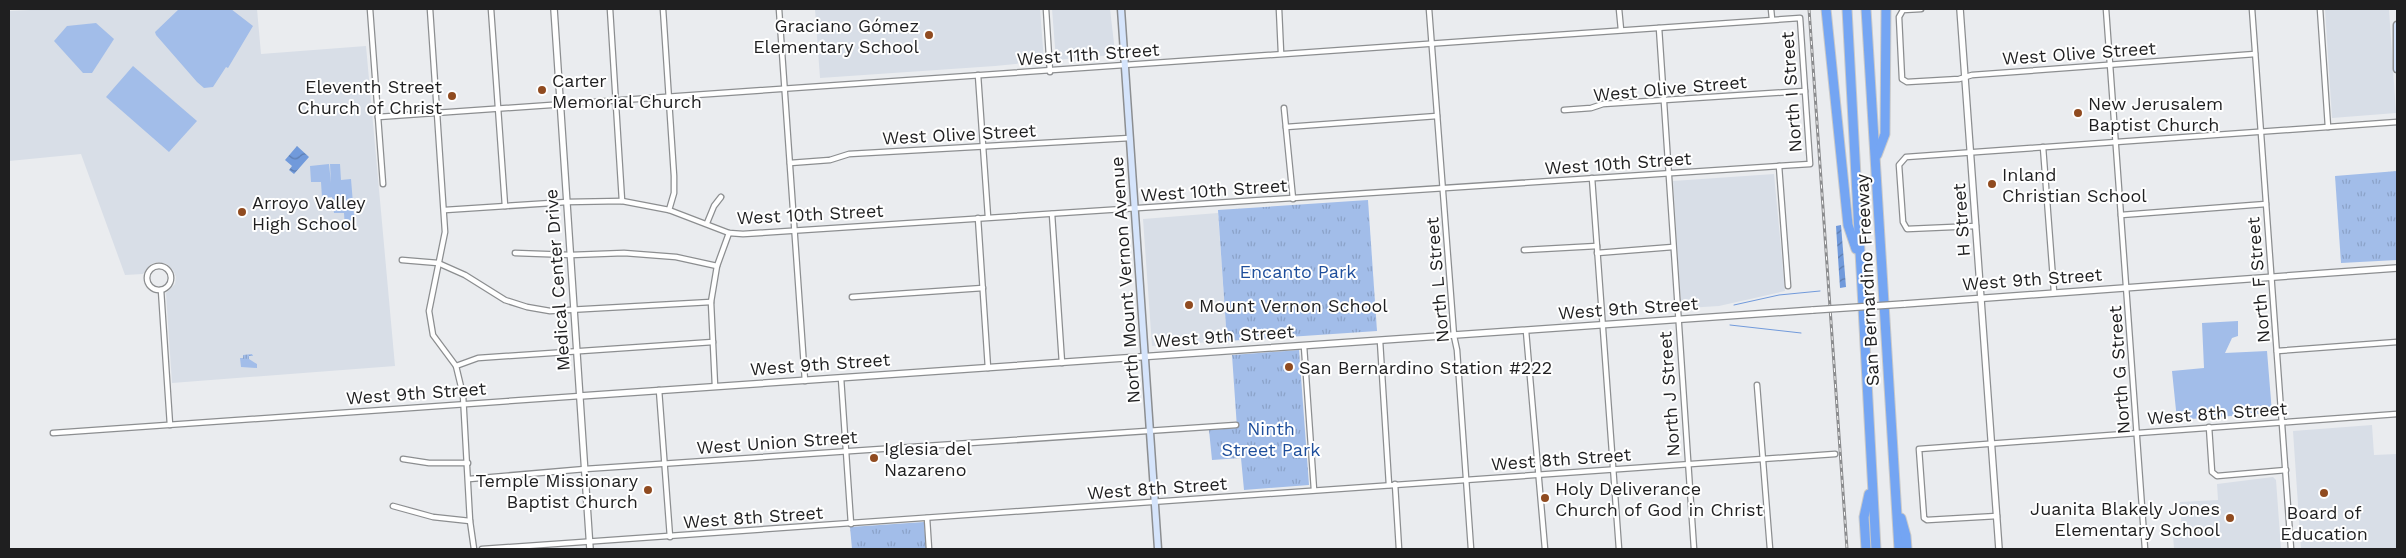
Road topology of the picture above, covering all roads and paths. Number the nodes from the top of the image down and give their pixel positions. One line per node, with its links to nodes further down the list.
1 (370, 9): 48 (street)
2 (430, 9): 46 (street)
3 (491, 9): 44 (street)
4 (554, 9): 42 (street, Medical Center Drive)
5 (610, 9): 40 (street)
6 (662, 9): 39 (street)
7 (779, 9): 37 (street)
8 (1046, 9): 34 (street)
9 (1121, 9): 32 (main road, North Mount Vernon Avenue)
10 (1279, 9): 29 (street)
11 (1429, 9): 28 (street, North L Street)
12 (1619, 9): 27 (street)
13 (1771, 9): 24 (street)
14 (1826, 9): 90 (highway)
15 (1847, 9): 90 (highway, San Bernardino Freeway)
16 (1866, 9): 58 (highway, San Bernardino Freeway)
17 (1886, 9): 58 (highway)
18 (1921, 9): 36 (street, West Olive Street)
19 (1960, 9): 36 (street, H Street)
20 (2106, 9): 31 (street, North G Street)
21 (2252, 9): 30 (street, North F Street)
22 (2320, 9): 51 (street)
23 (1800, 18): 24 (street, West 11th Street); 38 (street, North I Street)
24 (1772, 19): 26 (street, West 11th Street)
25 (2397, 25): 33 (main road)
26 (1659, 28): 27 (street, West 11th Street); 41 (street, North J Street)
27 (1621, 30): 28 (street, West 11th Street)
28 (1432, 44): 29 (street, West 11th Street); 47 (street, North L Street)
29 (1281, 53): 32 (street, West 11th Street)
30 (2255, 54): 31 (street, West Olive Street); 52 (street, North F Street)
31 (2110, 64): 36 (street, West Olive Street); 54 (street, North G Street)
32 (1125, 66): 34 (street, West 11th Street); 53 (main road, North Mount Vernon Avenue)
33 (2397, 69)
34 (1050, 72): 35 (street, West 11th Street)
35 (978, 76): 37 (street, West 11th Street); 55 (street)
36 (1966, 77): 57 (street, H Street)
37 (785, 89): 39 (street, West 11th Street); 59 (street)
38 (1805, 91): 41 (street, West Olive Street); 60 (street, North I Street)
39 (668, 97): 40 (street, West 11th Street); 73 (street)
40 (617, 100): 42 (street, West 11th Street); 68 (street)
41 (1665, 101): 45 (street, West Olive Street); 62 (street, North J Street)
42 (559, 104): 44 (street, West 11th Street); 69 (street, Medical Center Drive)
43 (1284, 108): 50 (street)
44 (498, 109): 46 (street, West 11th Street); 71 (street)
45 (1564, 110)
46 (438, 113): 48 (street, West 11th Street); 72 (street)
47 (1437, 116): 50 (street); 65 (street, North L Street)
48 (378, 117): 64 (street)
49 (2397, 122): 51 (street)
50 (1286, 126): 67 (street)
51 (2328, 127): 52 (street)
52 (2260, 132): 54 (street); 70 (street, North F Street)
53 (1130, 138): 55 (street, West Olive Street); 74 (main road, North Mount Vernon Avenue)
54 (2116, 142): 56 (street); 76 (street, North G Street)
55 (983, 146): 59 (street, West Olive Street); 77 (street)
56 (2043, 147): 57 (street); 99 (street)
57 (1971, 152): 80 (street, H Street); 80 (street)
58 (1876, 157): 151 (highway, San Bernardino Freeway)
59 (790, 163): 81 (street)
60 (1810, 164): 61 (street, West 10th Street)
61 (1779, 166): 62 (street, West 10th Street); 95 (street)
62 (1668, 174): 63 (street, West 10th Street); 84 (street, North J Street)
63 (1592, 178): 65 (street, West 10th Street); 83 (street)
64 (382, 184)
65 (1443, 189): 67 (street, West 10th Street); 107 (street, North L Street)
66 (721, 197): 79 (street)
67 (1293, 199): 74 (street, West 10th Street)
68 (622, 201): 69 (street, West 10th Street); 73 (street, West 10th Street)
69 (567, 202): 71 (street, West 10th Street); 88 (street, Medical Center Drive)
70 (2266, 204): 76 (street); 94 (street, North F Street)
71 (505, 206): 72 (street, West 10th Street)
72 (445, 210): 91 (street)
73 (670, 210): 79 (street, West 10th Street)
74 (1135, 210): 75 (street, West 10th Street); 114 (main road, North Mount Vernon Avenue)
75 (1052, 214): 77 (street, West 10th Street); 115 (street)
76 (2121, 215): 96 (street, North G Street)
77 (988, 217): 78 (street, West 10th Street)
78 (978, 218): 81 (street, West 10th Street); 97 (street)
79 (707, 223): 82 (street, West 10th Street)
80 (1976, 226): 101 (street, H Street)
81 (794, 231): 82 (street, West 10th Street); 119 (street)
82 (729, 233): 92 (street)
83 (1597, 246): 85 (street); 86 (street)
84 (1673, 247): 86 (street); 104 (street, North J Street)
85 (1524, 250)
86 (1597, 252): 105 (street)
87 (515, 253): 88 (street)
88 (571, 255): 92 (street); 103 (street, Medical Center Drive)
89 (402, 260): 91 (street)
90 (1860, 261): 147 (highway, San Bernardino Freeway)
91 (438, 263): 103 (street); 116 (street)
92 (717, 266): 102 (street)
93 (2397, 268): 94 (street, West 9th Street)
94 (2271, 277): 96 (street, West 9th Street); 113 (street, North F Street)
95 (1788, 286)
96 (2127, 287): 99 (street, West 9th Street); 132 (street, North G Street)
97 (983, 288): 100 (street); 117 (street)
98 (161, 290): 98 (street); 127 (street)
99 (2054, 292): 101 (street, West 9th Street)
100 (852, 297)
101 (1982, 298): 104 (street, West 9th Street, bridge); 133 (street, H Street)
102 (711, 302): 103 (street); 109 (street)
103 (574, 309): 112 (street, Medical Center Drive)
104 (1677, 320): 105 (street, West 9th Street); 140 (street, North J Street)
105 (1602, 325): 106 (street, West 9th Street); 142 (street)
106 (1526, 330): 107 (street, West 9th Street); 144 (street)
107 (1454, 336): 108 (street, West 9th Street); 146 (street, North L Street)
108 (1380, 341): 111 (street, West 9th Street); 148 (street)
109 (712, 342): 112 (street); 121 (street)
110 (2397, 342): 113 (street)
111 (1304, 346): 114 (street, West 9th Street); 149 (street)
112 (577, 351): 116 (street); 123 (street, Medical Center Drive)
113 (2278, 352): 126 (street, North F Street)
114 (1145, 357): 115 (street, West 9th Street); 130 (main road, North Mount Vernon Avenue)
115 (1062, 363): 117 (street, West 9th Street)
116 (456, 366): 124 (street)
117 (988, 368): 118 (street, West 9th Street)
118 (841, 378): 119 (street, West 9th Street); 134 (street)
119 (805, 381): 121 (street, West 9th Street)
120 (1757, 385): 137 (street)
121 (715, 386): 122 (street, West 9th Street)
122 (659, 390): 123 (street, West 9th Street); 139 (street)
123 (580, 396): 124 (street, West 9th Street); 141 (street, Medical Center Drive)
124 (465, 404): 127 (street, West 9th Street); 138 (street)
125 (2397, 414): 126 (street, West 8th Street)
126 (2282, 422): 129 (street, West 8th Street); 143 (street, North F Street)
127 (170, 425): 131 (street, West 9th Street)
128 (1236, 425): 130 (street, West Union Street)
129 (2208, 428): 132 (street, West 8th Street); 143 (street)
130 (1150, 430): 134 (street, West Union Street); 150 (main road, North Mount Vernon Avenue)
131 (53, 433)
132 (2137, 433): 133 (street, West 8th Street); 175 (street, North G Street)
133 (1992, 443): 153 (street, H Street); 153 (street, West 8th Street)
134 (846, 452): 139 (street, West Union Street); 156 (street)
135 (1835, 454): 137 (street, West 8th Street)
136 (403, 459): 138 (street)
137 (1763, 459): 140 (street, West 8th Street); 169 (street)
138 (468, 463): 145 (street)
139 (664, 463): 141 (street, West Union Street); 157 (street)
140 (1687, 464): 142 (street, West 8th Street); 168 (street, North J Street)
141 (585, 469): 145 (street, West Union Street); 158 (street, Medical Center Drive)
142 (1613, 470): 144 (street, West 8th Street); 167 (street)
143 (2286, 470): 176 (street, North F Street)
144 (1539, 475): 146 (street, West 8th Street); 166 (street)
145 (469, 479): 155 (street)
146 (1466, 480): 148 (street, West 8th Street); 165 (street, North L Street)
147 (1871, 484): 170 (highway); 171 (highway, San Bernardino Freeway)
148 (1392, 485): 149 (street, West 8th Street); 164 (street)
149 (1314, 490): 150 (street, West 8th Street)
150 (1156, 502): 154 (street, West 8th Street); 163 (main road, North Mount Vernon Avenue)
151 (1896, 504): 172 (highway, San Bernardino Freeway); 173 (highway)
152 (393, 506): 155 (street)
153 (1997, 516): 174 (street, H Street)
154 (927, 518): 156 (street, West 8th Street); 162 (street)
155 (470, 521): 159 (street)
156 (851, 524): 157 (street, West 8th Street)
157 (670, 537): 158 (street, West 8th Street)
158 (590, 541): 160 (street, West 8th Street); 161 (street, Medical Center Drive)
159 (474, 549)
160 (482, 549)
161 (590, 549)
162 (929, 549)
163 (1158, 549)
164 (1399, 549)
165 (1471, 549)
166 (1545, 549)
167 (1619, 549)
168 (1694, 549)
169 (1770, 549)
170 (1866, 549)
171 (1876, 549)
172 (1899, 549)
173 (1907, 549)
174 (1999, 549)
175 (2144, 549)
176 (2291, 549)

